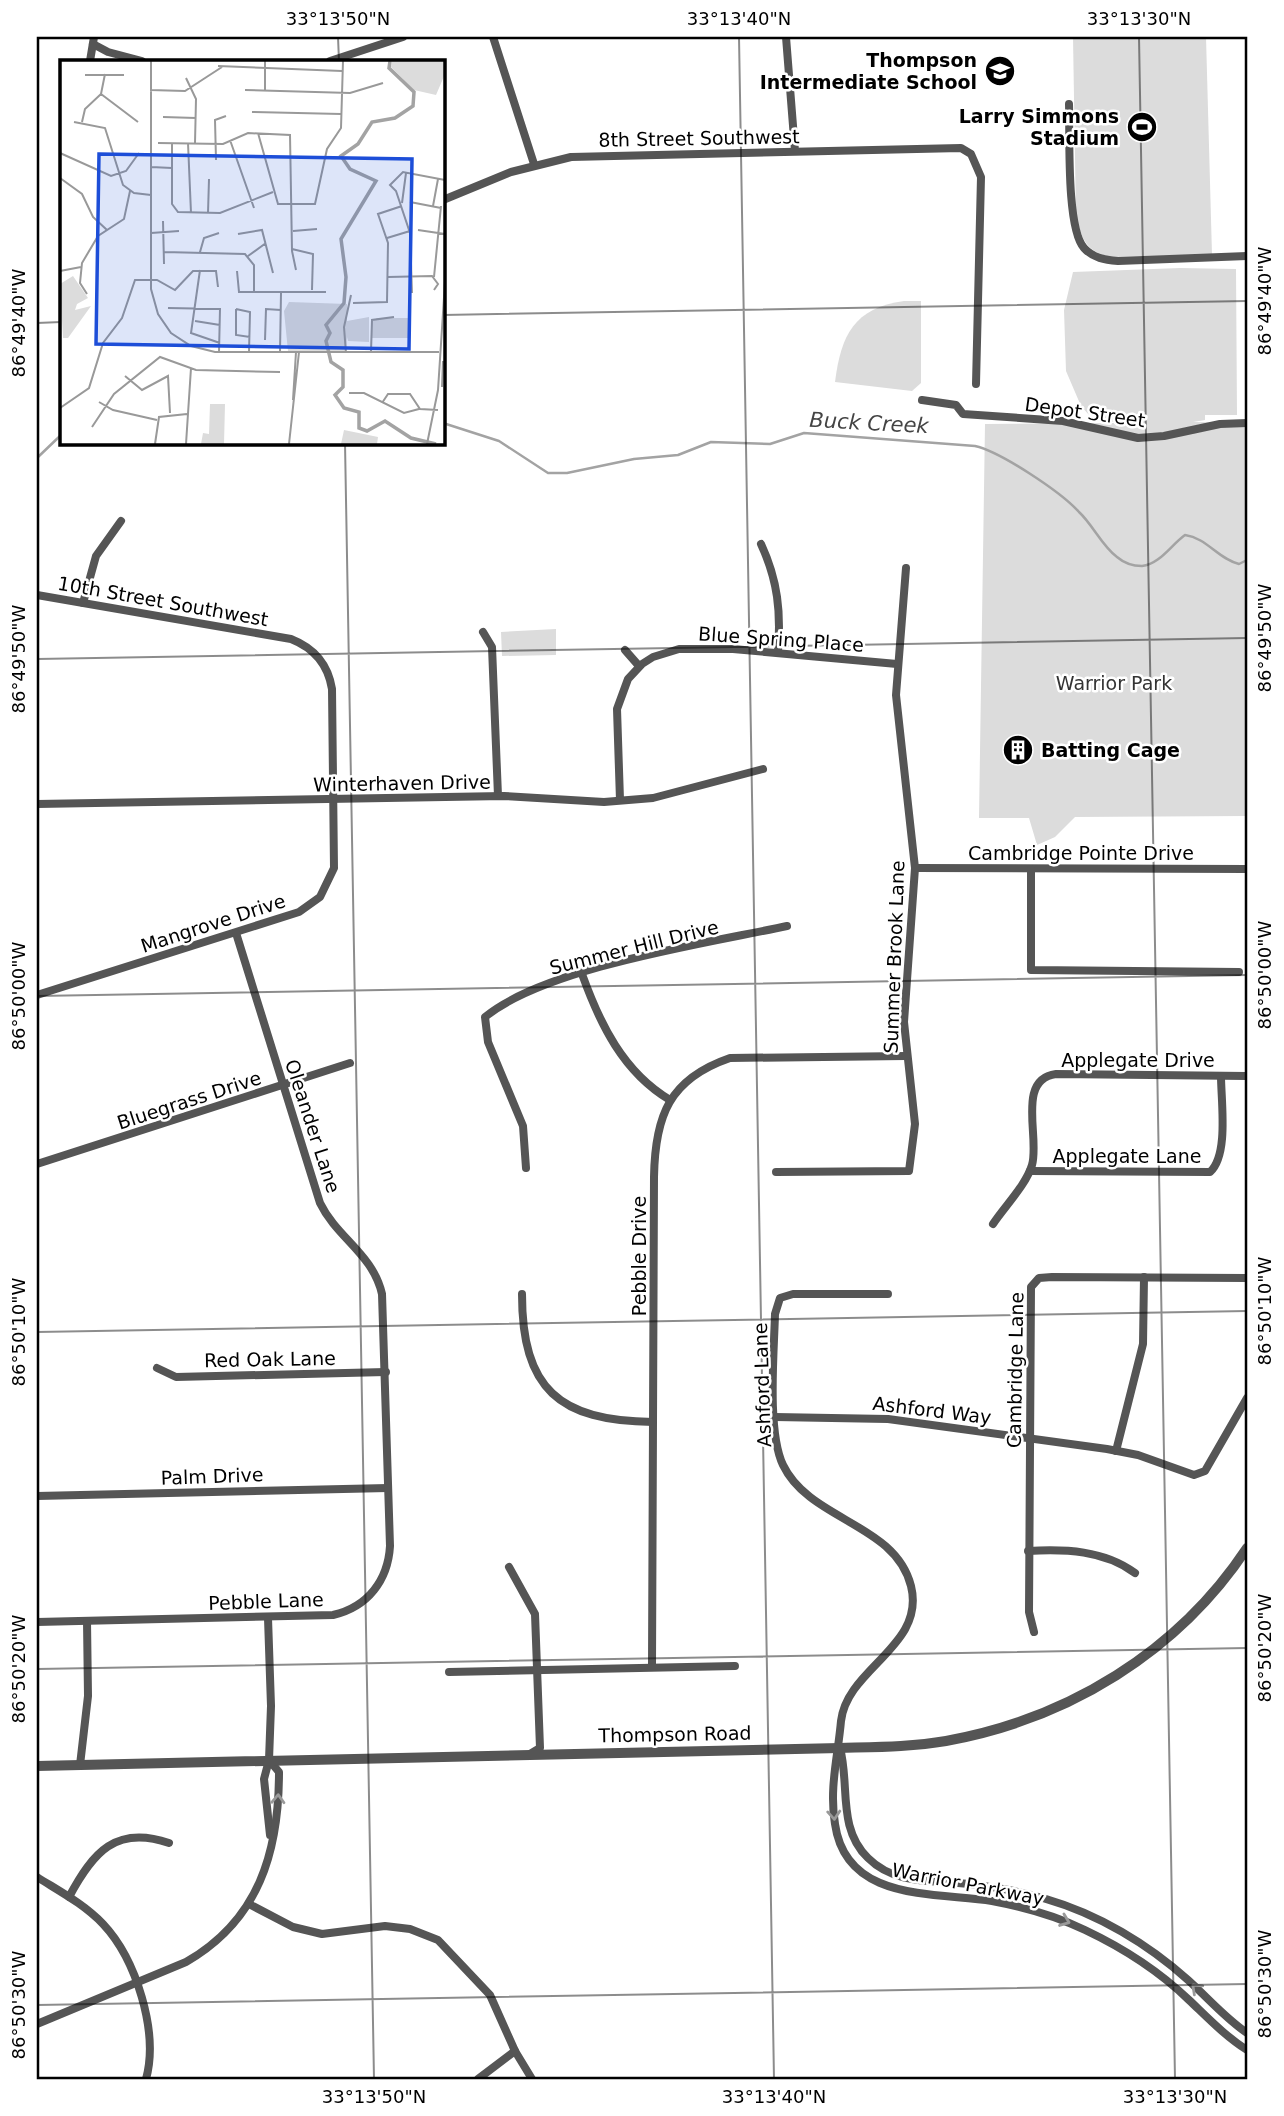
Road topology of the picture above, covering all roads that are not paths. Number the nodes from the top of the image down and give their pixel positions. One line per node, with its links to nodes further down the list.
1 (403, 37): 7 (street)
2 (493, 37): 10 (street)
3 (786, 37): 9 (street)
4 (93, 40): 5 (street); 6 (street)
5 (90, 60)
6 (138, 60)
7 (333, 60)
8 (1069, 104): 12 (street)
9 (795, 152): 10 (street, 8th Street Southwest); 13 (street, 8th Street Southwest)
10 (534, 164): 11 (street, 8th Street Southwest)
11 (444, 200)
12 (1247, 256)
13 (976, 384)
14 (922, 400): 15 (street, Depot Street)
15 (1247, 423)
16 (121, 521): 20 (street)
17 (761, 544): 24 (street)
18 (906, 568): 25 (street, Summer Brook Lane)
19 (37, 595): 20 (street, 10th Street Southwest)
20 (83, 603): 22 (street, 10th Street Southwest)
21 (483, 632): 28 (street)
22 (284, 638): 30 (street, Mangrove Drive)
23 (625, 650): 26 (street)
24 (778, 651): 25 (street, Blue Spring Place); 26 (street, Blue Spring Place)
25 (897, 664): 32 (street, Summer Brook Lane)
26 (639, 666): 29 (street)
27 (763, 769): 29 (street, Winterhaven Drive)
28 (498, 796): 29 (street, Winterhaven Drive); 30 (street, Winterhaven Drive)
29 (620, 800)
30 (334, 801): 31 (street, Winterhaven Drive); 36 (street, Mangrove Drive)
31 (37, 804)
32 (915, 868): 33 (street, Cambridge Pointe Drive); 40 (street, Summer Brook Lane)
33 (1031, 869): 34 (street, Cambridge Pointe Drive); 37 (street)
34 (1247, 869)
35 (787, 926): 38 (street, Summer Hill Drive)
36 (236, 933): 39 (street, Mangrove Drive); 44 (street, Oleander Lane)
37 (1240, 972)
38 (582, 974): 45 (street); 47 (street, Summer Hill Drive)
39 (37, 995)
40 (906, 1056): 45 (street, Pebble Drive); 49 (street, Summer Brook Lane)
41 (351, 1063): 44 (street, Bluegrass Drive)
42 (1221, 1076): 43 (street, Applegate Drive); 48 (street, Applegate Drive); 48 (street, Applegate Lane)
43 (1247, 1076)
44 (284, 1087): 46 (street, Bluegrass Drive); 55 (street, Oleander Lane)
45 (670, 1100): 60 (street, Pebble Drive)
46 (37, 1164)
47 (526, 1168)
48 (1030, 1171): 50 (street)
49 (776, 1172)
50 (993, 1224)
51 (1144, 1277): 52 (street, Cambridge Lane); 61 (street, Cambridge Lane); 62 (street)
52 (1247, 1278)
53 (522, 1294): 60 (street)
54 (888, 1294): 59 (street, Ashford Lane)
55 (383, 1312): 57 (street, Pebble Lane)
56 (157, 1368): 57 (street, Red Oak Lane)
57 (386, 1372): 63 (street, Pebble Lane)
58 (1247, 1398): 62 (street, Ashford Way)
59 (775, 1417): 61 (street, Ashford Way); 77 (street, Ashford Lane)
60 (653, 1422): 74 (street, Pebble Drive)
61 (1029, 1438): 62 (street, Ashford Way); 66 (street, Cambridge Lane)
62 (1116, 1451)
63 (388, 1488): 64 (street, Palm Drive); 69 (street, Pebble Lane)
64 (37, 1496)
65 (1247, 1548): 77 (street, Thompson Road)
66 (1028, 1551): 68 (street); 72 (street, Cambridge Lane)
67 (509, 1567): 75 (street)
68 (1135, 1573)
69 (268, 1618): 70 (street, Pebble Lane); 79 (street)
70 (87, 1621): 71 (street, Pebble Lane); 80 (street)
71 (37, 1622)
72 (1034, 1632)
73 (734, 1666): 74 (street)
74 (652, 1667): 75 (street)
75 (539, 1669): 76 (street); 78 (street)
76 (449, 1672)
77 (840, 1748): 78 (street, Thompson Road); 89 (street, Warrior Parkway, one-way to 77); 90 (street, Warrior Parkway, one-way to 90)
78 (530, 1755): 79 (street, Thompson Road)
79 (269, 1760): 80 (street, Thompson Road); 82 (street); 82 (street, one-way to 79)
80 (80, 1765): 81 (street, Thompson Road)
81 (37, 1766)
82 (271, 1841): 86 (street)
83 (169, 1843): 85 (street)
84 (37, 1877): 85 (street)
85 (69, 1897): 87 (street)
86 (249, 1904): 87 (street); 91 (street)
87 (135, 1984): 88 (street); 92 (street)
88 (37, 2024)
89 (1247, 2033)
90 (1247, 2050)
91 (515, 2051): 93 (street); 94 (street)
92 (146, 2079)
93 (478, 2079)
94 (533, 2079)

